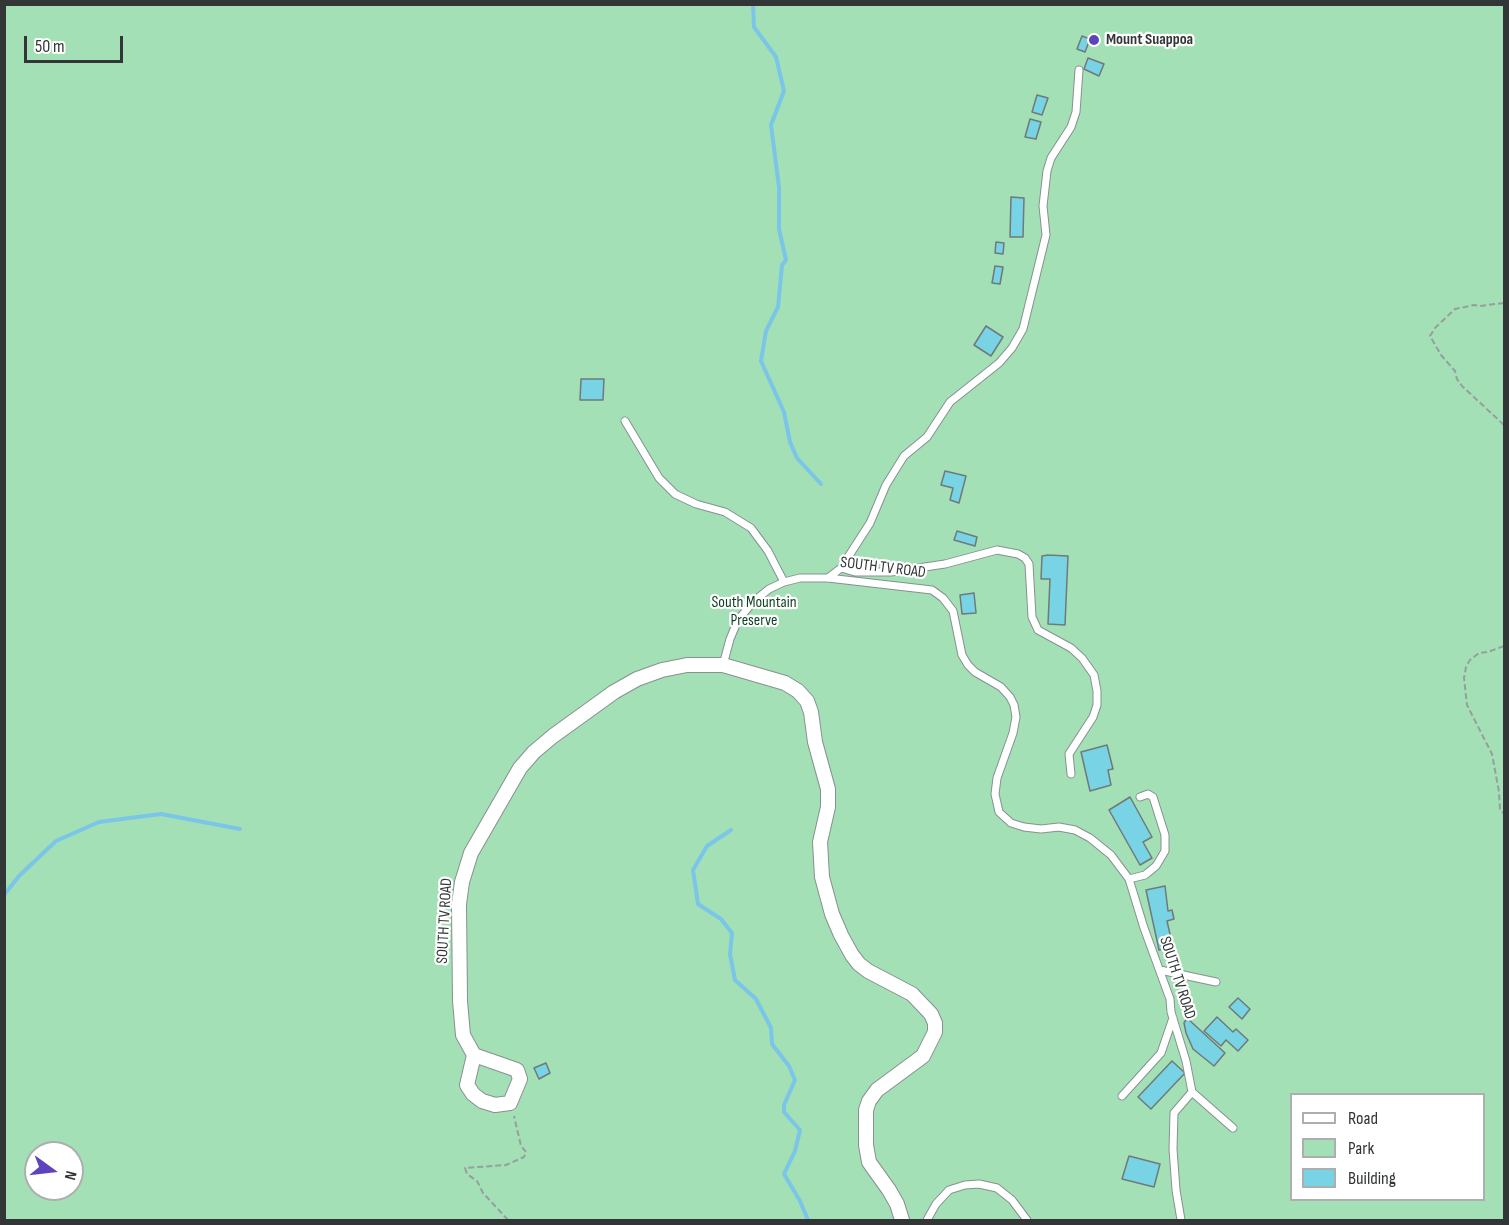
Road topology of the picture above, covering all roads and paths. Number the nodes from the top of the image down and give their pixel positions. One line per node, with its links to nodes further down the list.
1 (1079, 70): 5 (lane, SOUTH TV ROAD)
2 (1504, 303): 4 (path)
3 (625, 421): 7 (lane)
4 (1504, 425)
5 (841, 568): 6 (lane, SOUTH TV ROAD); 10 (lane)
6 (828, 578): 7 (lane); 13 (lane, SOUTH TV ROAD)
7 (784, 582): 9 (lane)
8 (1504, 646): 12 (path)
9 (723, 665): 17 (street, SOUTH TV ROAD); 23 (street, SOUTH TV ROAD)
10 (1071, 774)
11 (1140, 797): 13 (lane)
12 (1504, 814)
13 (1129, 879): 14 (lane, SOUTH TV ROAD)
14 (1160, 970): 15 (lane); 16 (lane, SOUTH TV ROAD)
15 (1216, 982)
16 (1173, 1018): 18 (lane, SOUTH TV ROAD); 19 (lane)
17 (474, 1055): 20 (street); 20 (street)
18 (1192, 1092): 21 (lane); 26 (lane)
19 (1122, 1096)
20 (510, 1103): 22 (path)
21 (1233, 1128)
22 (508, 1221)
23 (902, 1221)
24 (927, 1221): 25 (lane)
25 (1028, 1221)
26 (1181, 1221)

